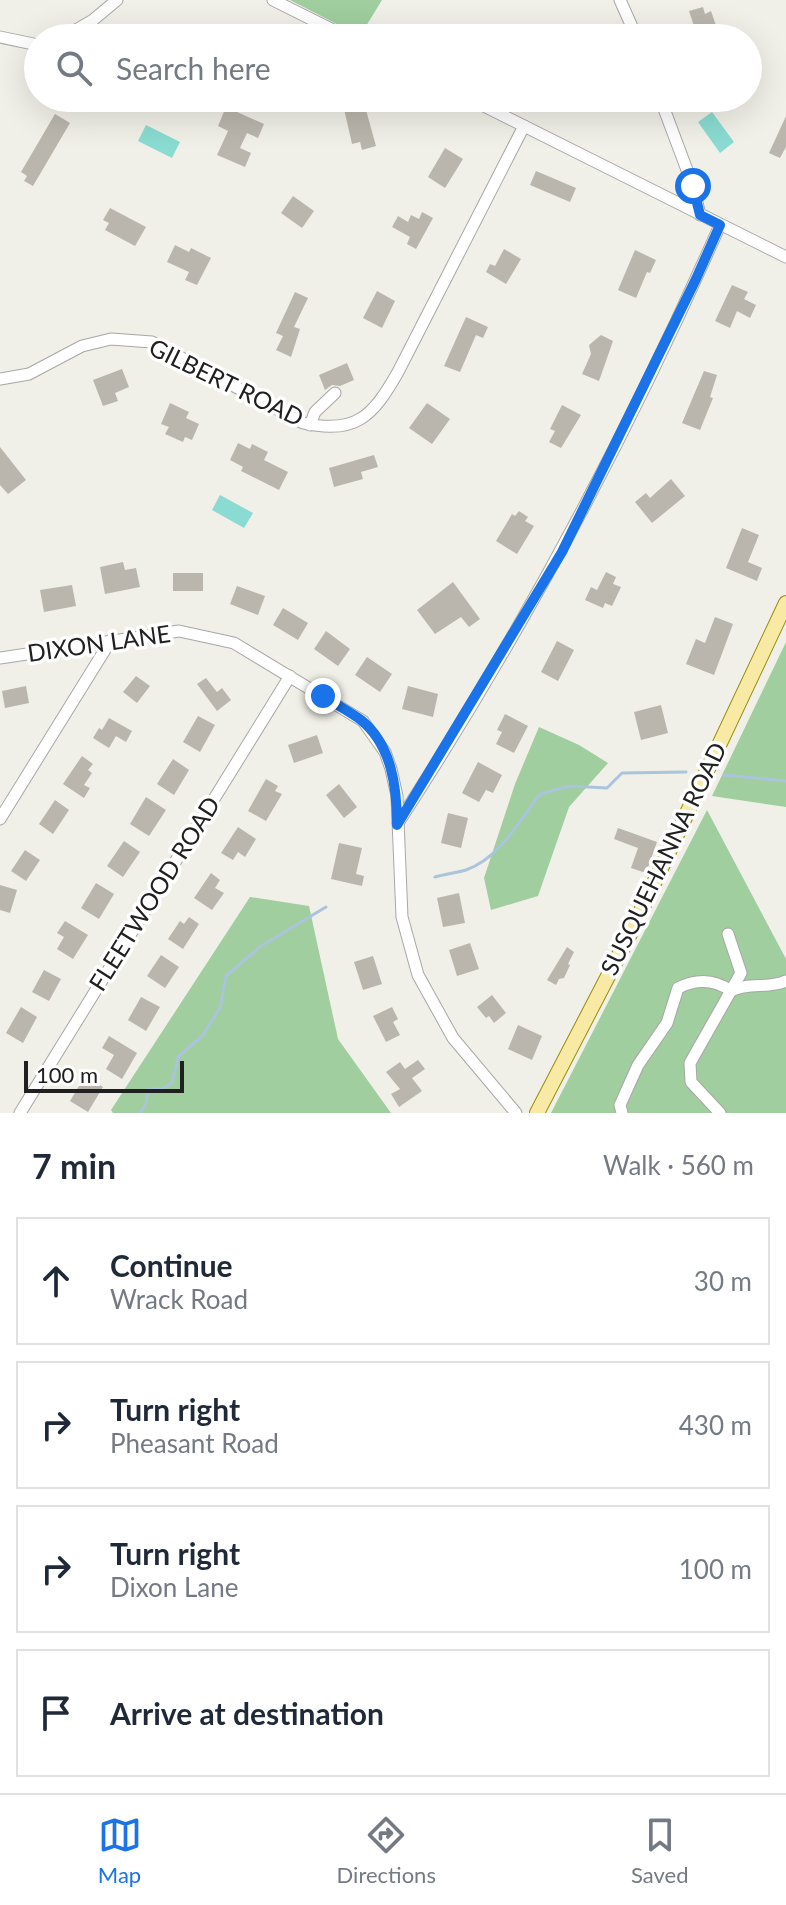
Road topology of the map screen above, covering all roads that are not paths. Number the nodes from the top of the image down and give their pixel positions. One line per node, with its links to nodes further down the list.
1 (117, 0): 4 (street)
2 (273, 0): 5 (street)
3 (620, 0): 6 (street)
4 (86, 24)
5 (321, 24)
6 (631, 24)
7 (0, 37): 8 (street)
8 (24, 42)
9 (496, 112): 11 (street)
10 (665, 112): 12 (street)
11 (524, 126): 12 (street); 17 (street, GILBERT ROAD)
12 (700, 215): 13 (street)
13 (720, 225): 14 (street); 23 (street)
14 (786, 257)
15 (0, 379): 17 (street, GILBERT ROAD)
16 (335, 393): 17 (street)
17 (310, 425)
18 (786, 603): 29 (main road, SUSQUEHANNA ROAD)
19 (111, 640): 20 (street, DIXON LANE); 21 (street, DIXON LANE); 22 (street)
20 (0, 658)
21 (290, 676): 23 (street, DIXON LANE); 27 (street, FLEETWOOD ROAD)
22 (0, 819)
23 (397, 825): 28 (street, DIXON LANE)
24 (728, 934): 26 (street)
25 (786, 981): 26 (street)
26 (731, 991): 30 (street); 31 (street)
27 (20, 1113)
28 (516, 1113)
29 (537, 1113)
30 (622, 1113)
31 (720, 1113)

